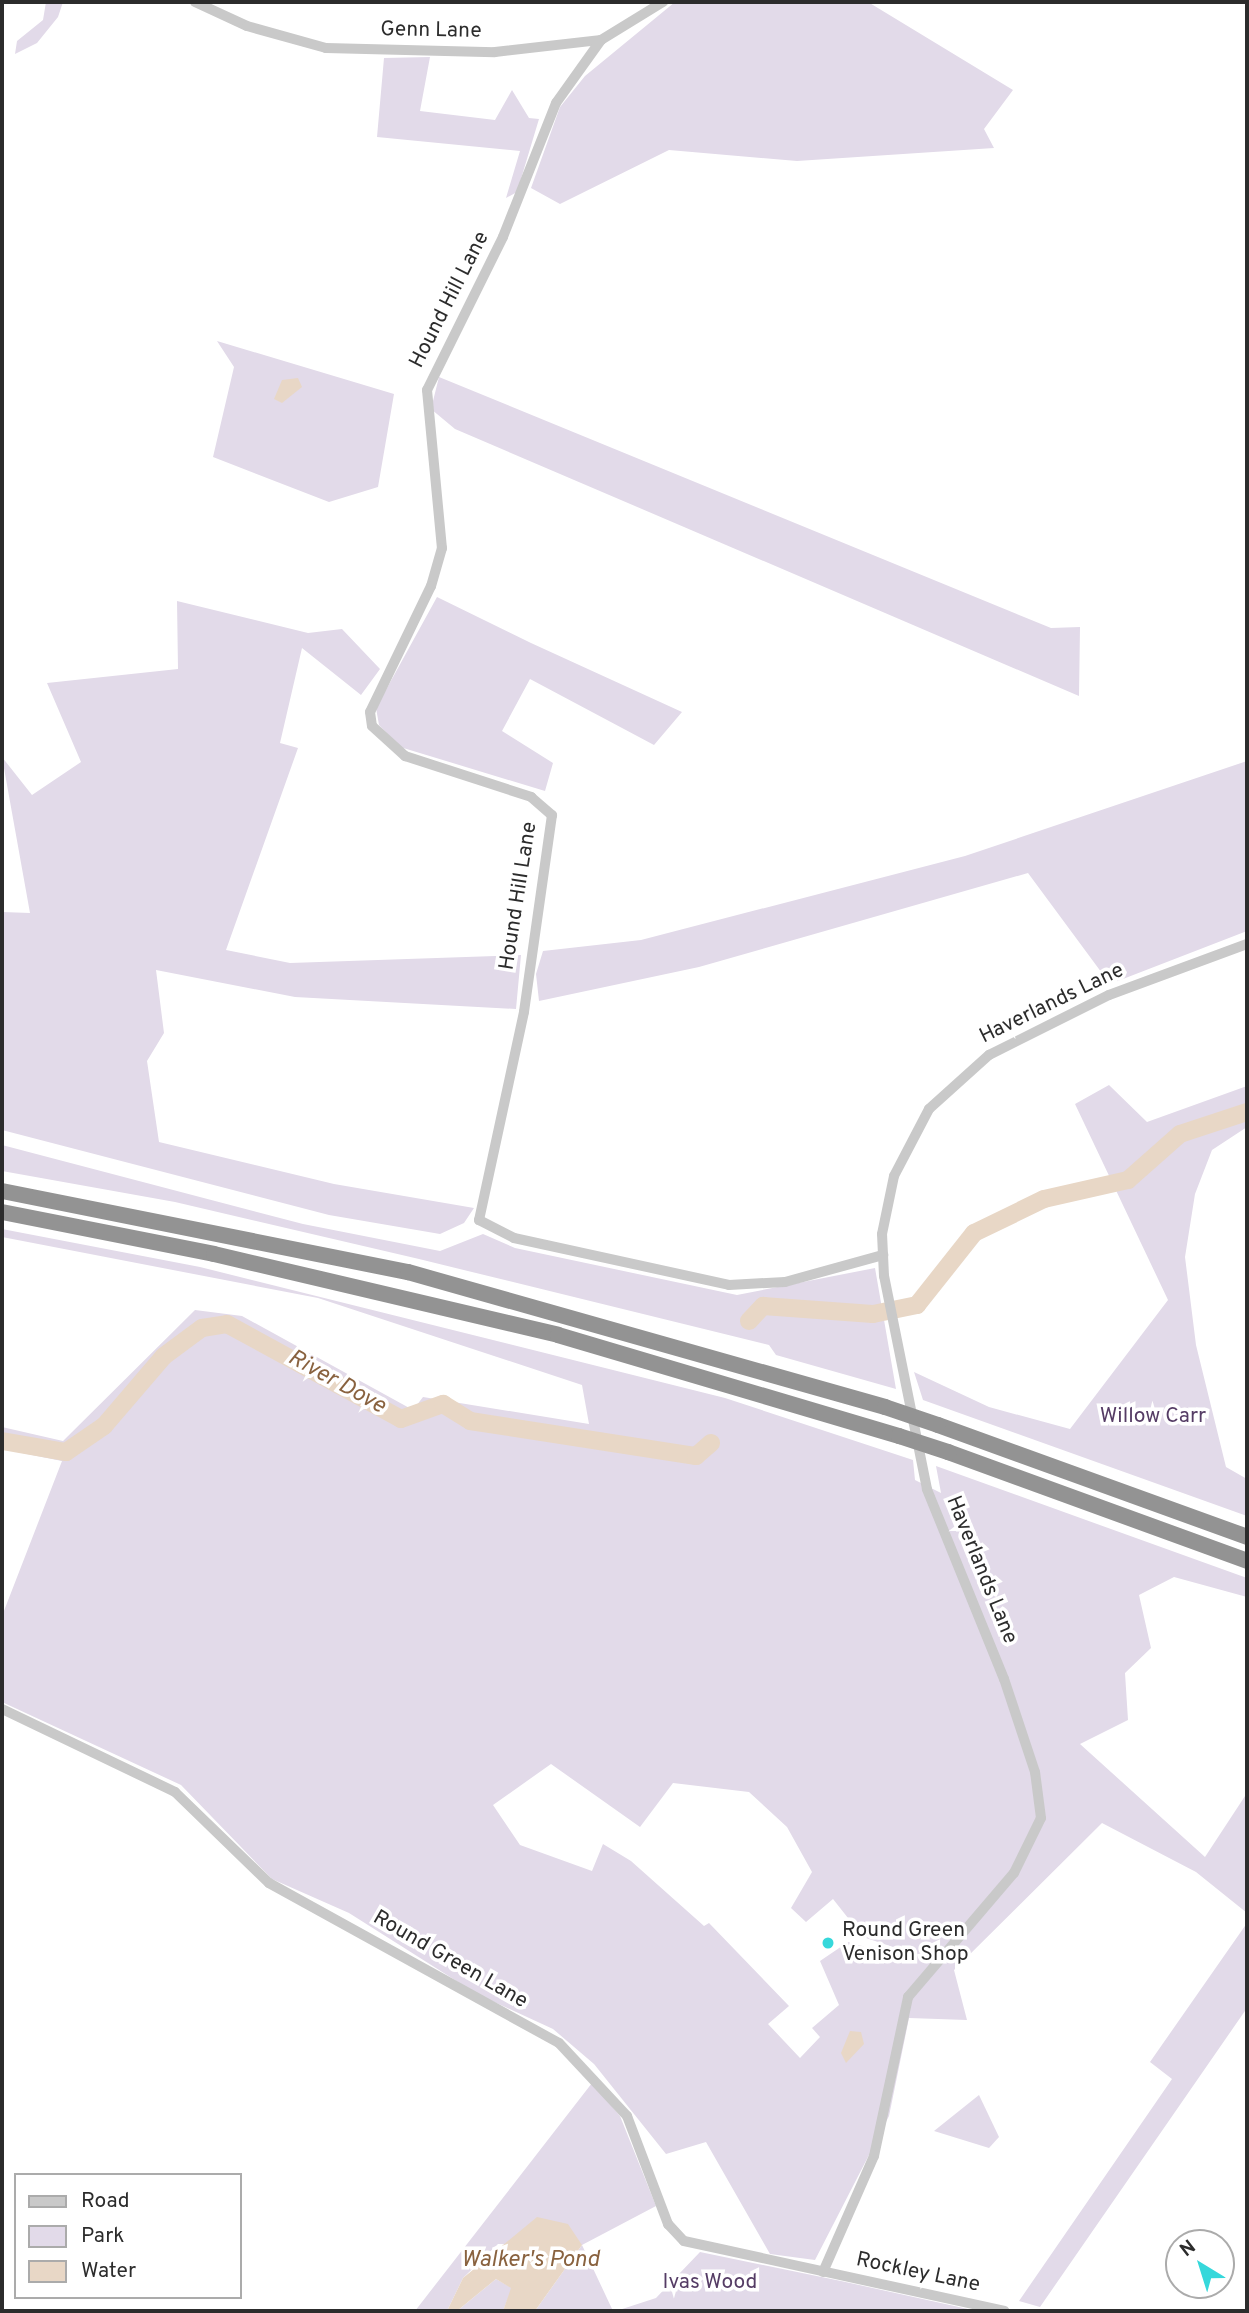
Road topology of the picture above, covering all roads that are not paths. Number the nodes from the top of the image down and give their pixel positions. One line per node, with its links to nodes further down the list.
1 (195, 2): 3 (street, Genn Lane)
2 (663, 2): 3 (street, Genn Lane)
3 (601, 40): 7 (street, Hound Hill Lane)
4 (1247, 944): 7 (street, Haverlands Lane)
5 (2, 1191): 8 (highway, bridge)
6 (2, 1212): 9 (highway, bridge)
7 (883, 1255): 11 (street, Haverlands Lane)
8 (1247, 1537)
9 (1247, 1561)
10 (2, 1709): 11 (street, Round Green Lane)
11 (824, 2272): 12 (street, Rockley Lane)
12 (1004, 2311)

